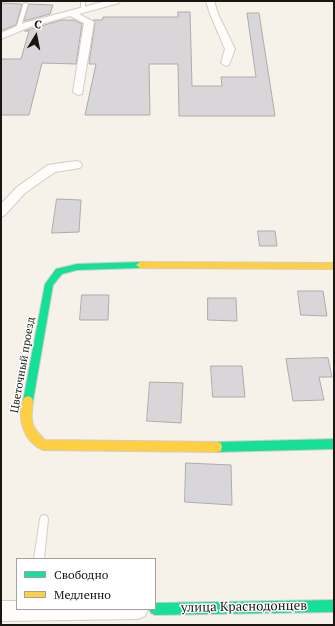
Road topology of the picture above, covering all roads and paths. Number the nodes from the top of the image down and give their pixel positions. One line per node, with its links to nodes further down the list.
1 (116, 1): 4 (street)
2 (210, 1): 8 (street)
3 (26, 4): 6 (lane)
4 (83, 5): 5 (street)
5 (71, 13): 6 (street); 9 (street)
6 (18, 29): 7 (street)
7 (1, 36)
8 (226, 62)
9 (78, 92)
10 (76, 165): 11 (street)
11 (1, 212)
12 (334, 266): 13 (street, Цветочный проезд)
13 (334, 444)
14 (44, 519): 15 (lane)
15 (39, 558)
16 (334, 606): 17 (street, улица Краснодонцев)
17 (156, 609)
18 (33, 610): 19 (street)
19 (1, 611)

